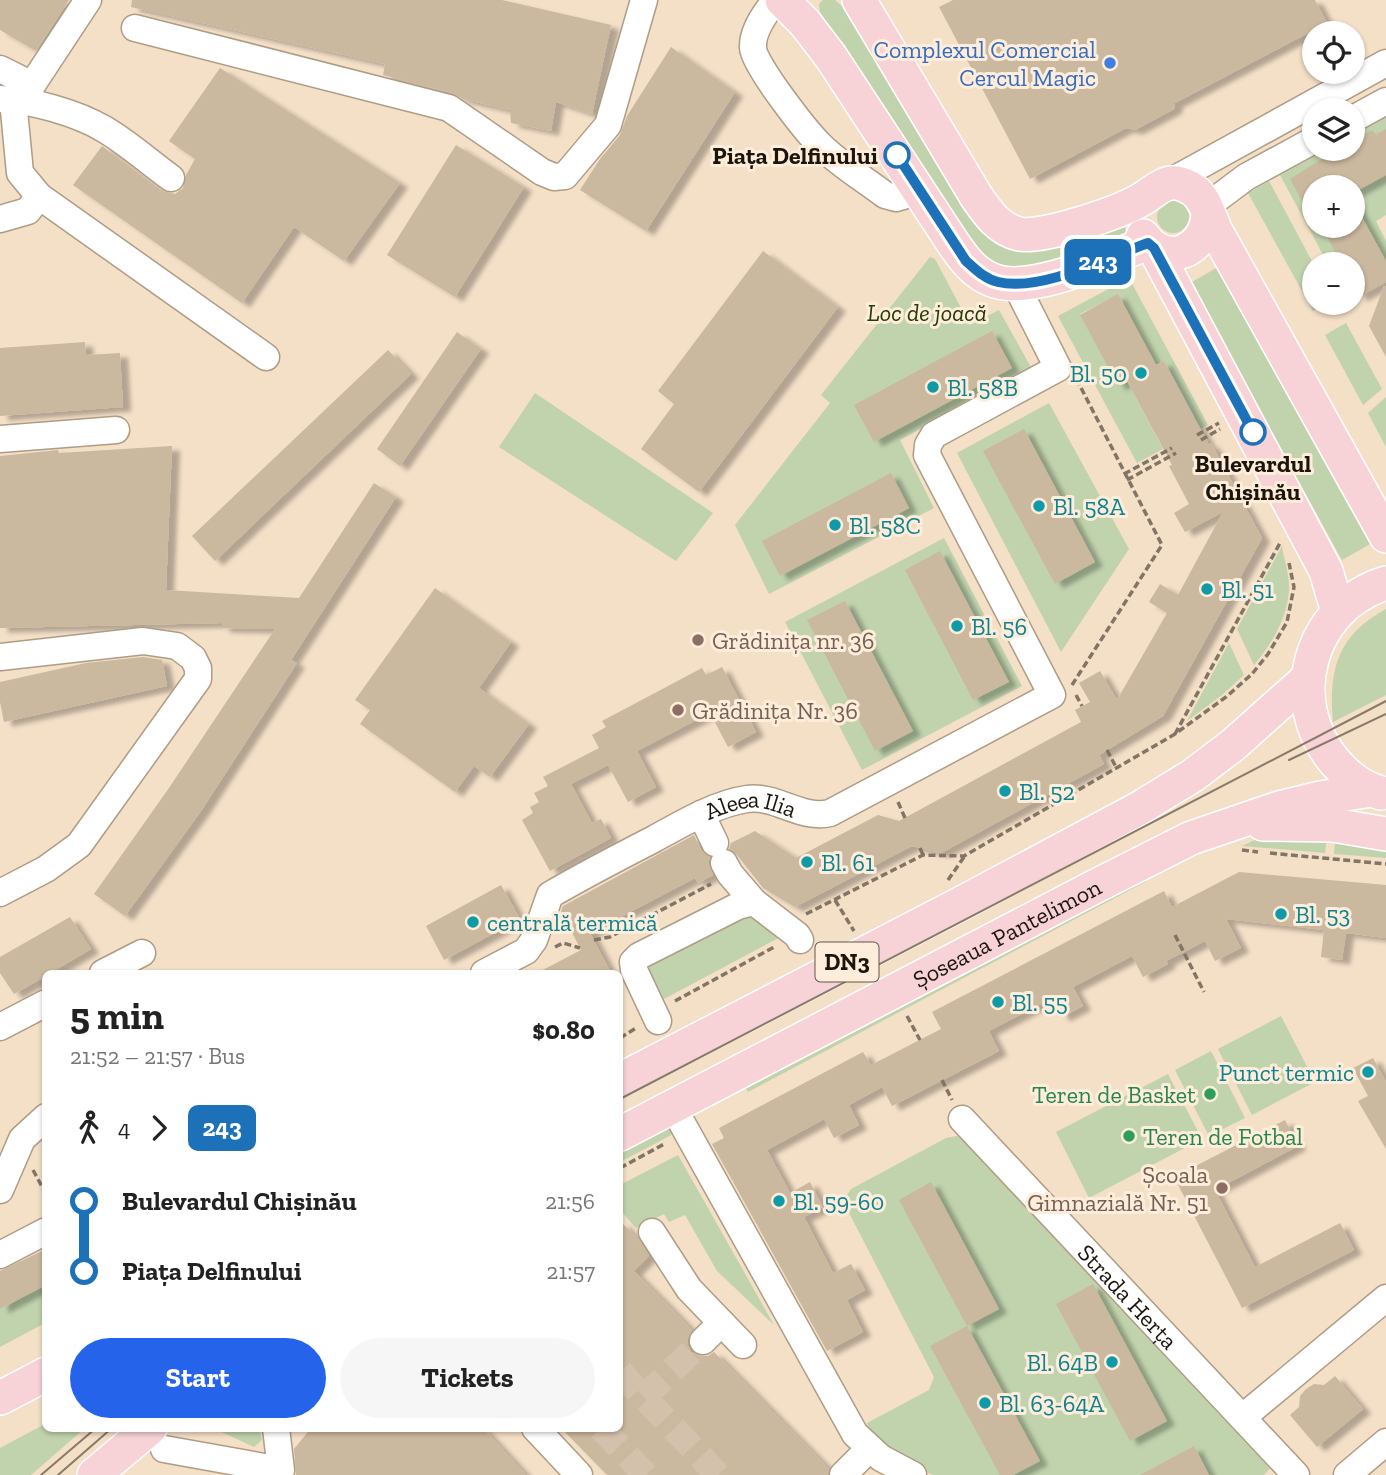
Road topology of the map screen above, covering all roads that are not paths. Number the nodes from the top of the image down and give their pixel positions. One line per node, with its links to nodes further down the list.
1 (88, 0): 9 (street)
2 (644, 0): 6 (street)
3 (776, 0): 14 (street)
4 (782, 0): 14 (main road)
5 (861, 1): 15 (main road)
6 (135, 28)
7 (1386, 63): 15 (street)
8 (0, 69): 9 (street)
9 (15, 94): 13 (street); 16 (street)
10 (1386, 101): 11 (street)
11 (1365, 112)
12 (1302, 147): 17 (street)
13 (171, 178)
14 (920, 191): 20 (main road)
15 (1156, 191): 17 (main road); 19 (main road)
16 (39, 196): 18 (street); 21 (street)
17 (1207, 211): 19 (main road); 24 (main road)
18 (0, 219)
19 (1151, 245): 20 (main road); 26 (main road)
20 (1016, 285): 30 (street, Aleea Ilia)
21 (266, 357)
22 (116, 430): 23 (street)
23 (0, 439)
24 (1386, 536)
25 (1386, 583): 26 (main road, DN3)
26 (1338, 612): 28 (main road, DN3)
27 (0, 657): 33 (street)
28 (1307, 679): 29 (main road, DN3); 42 (main road, Șoseaua Pantelimon / DN3)
29 (1379, 793): 32 (main road, Șoseaua Pantelimon / DN3)
30 (701, 814): 34 (street); 38 (street, Aleea Ilia)
31 (1386, 834): 32 (main road)
32 (1236, 837): 43 (main road, Șoseaua Pantelimon / DN3)
33 (0, 893)
34 (754, 902): 35 (street); 40 (street)
35 (799, 930)
36 (142, 953): 37 (street)
37 (109, 970)
38 (490, 970)
39 (42, 1005): 41 (street)
40 (656, 1018)
41 (0, 1027)
42 (623, 1078)
43 (680, 1119): 46 (main road, Șoseaua Pantelimon / DN3); 61 (street)
44 (962, 1119): 55 (street, Strada Herța)
45 (42, 1121): 47 (street)
46 (623, 1134)
47 (0, 1189)
48 (652, 1232): 52 (street)
49 (42, 1233): 50 (street)
50 (0, 1255)
51 (1386, 1298): 55 (street)
52 (743, 1345)
53 (42, 1376): 54 (main road)
54 (0, 1398)
55 (1243, 1417): 67 (street, Strada Herța)
56 (276, 1432): 59 (street)
57 (518, 1432): 63 (street)
58 (539, 1432): 64 (street)
59 (157, 1439): 62 (main road)
60 (1386, 1442): 68 (street)
61 (869, 1449): 65 (street); 66 (street)
62 (94, 1475)
63 (558, 1475)
64 (579, 1475)
65 (843, 1475)
66 (913, 1475)
67 (1296, 1475)
68 (1347, 1475)

